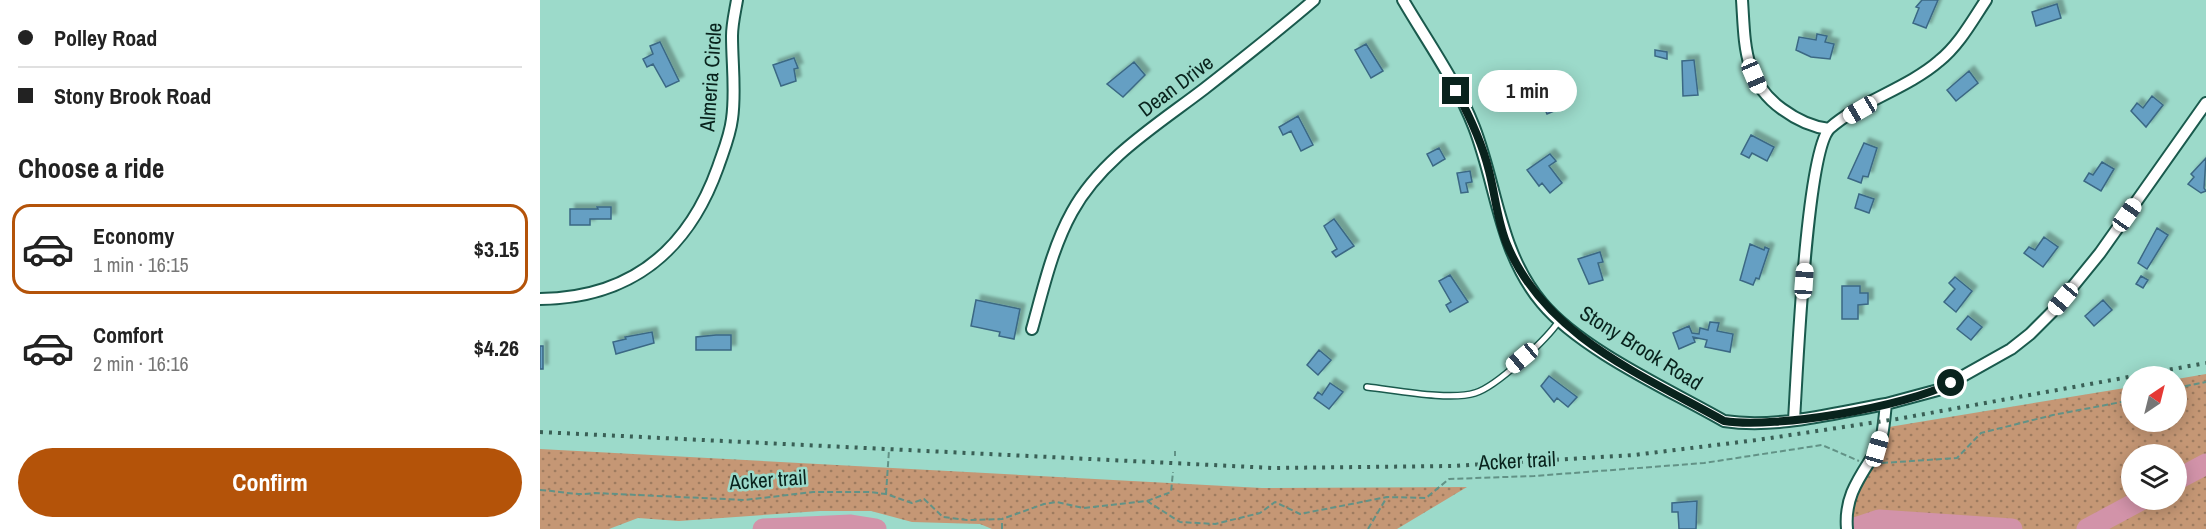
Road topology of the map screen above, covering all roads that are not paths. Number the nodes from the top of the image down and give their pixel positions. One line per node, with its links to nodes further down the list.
1 (736, 0): 8 (street, Almeria Circle)
2 (1314, 0): 10 (street, Dean Drive)
3 (1403, 0): 9 (street, Stony Brook Road)
4 (1742, 0): 7 (street)
5 (1986, 0): 7 (street)
6 (2206, 103): 12 (street, Stony Brook Road)
7 (1829, 129): 13 (street)
8 (540, 299)
9 (1560, 320): 11 (lane); 13 (street, Stony Brook Road)
10 (1032, 328)
11 (1367, 387)
12 (1886, 404): 13 (street, Stony Brook Road); 14 (street)
13 (1794, 420)
14 (1847, 529)

